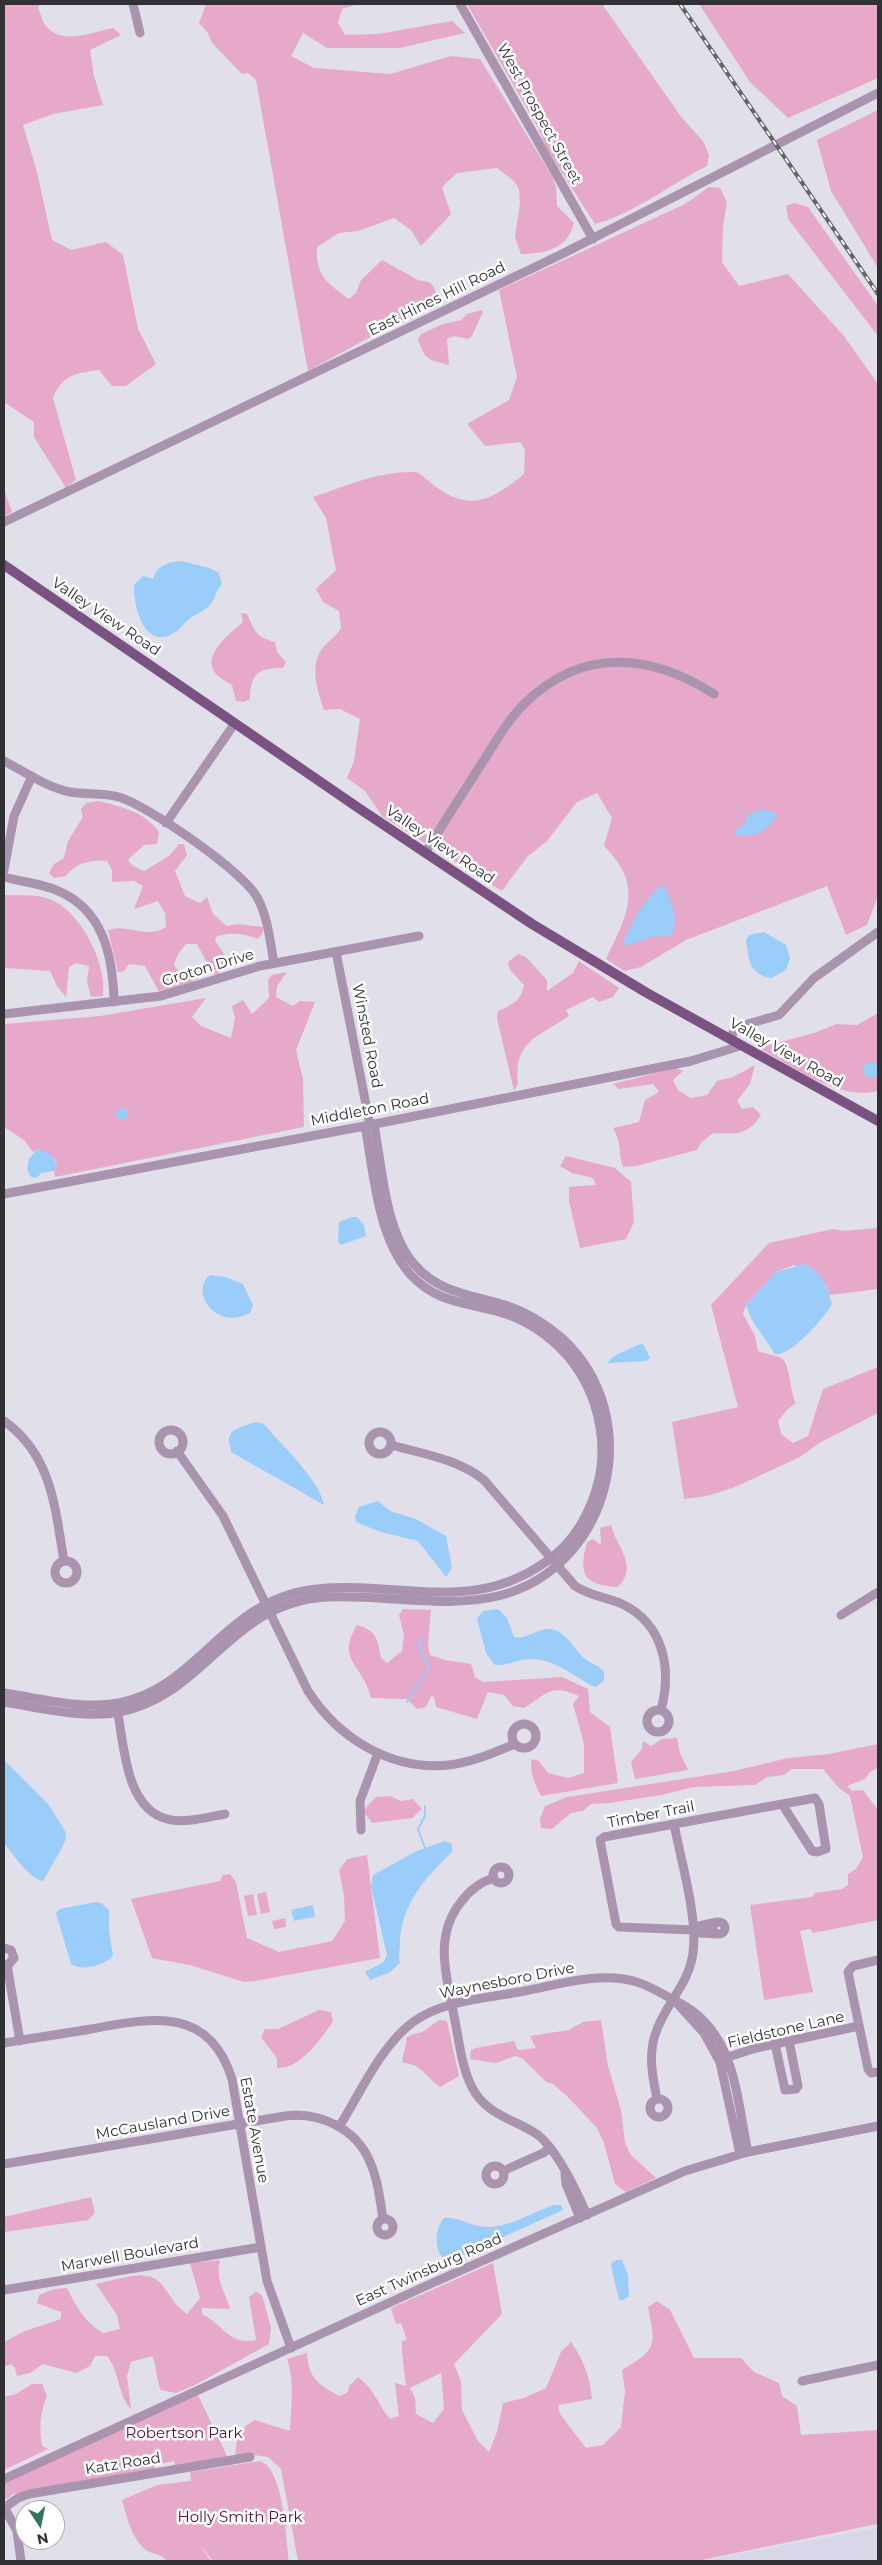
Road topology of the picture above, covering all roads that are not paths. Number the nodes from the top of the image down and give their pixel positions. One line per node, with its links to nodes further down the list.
1 (133, 4): 3 (street)
2 (460, 4): 5 (street, West Prospect Street)
3 (140, 33)
4 (878, 93): 5 (street, East Hines Hill Road)
5 (593, 238): 6 (street, East Hines Hill Road)
6 (4, 522)
7 (4, 565): 9 (main road, Valley View Road)
8 (714, 694): 13 (street)
9 (235, 723): 12 (street); 13 (main road, Valley View Road)
10 (4, 762): 11 (street)
11 (32, 776): 12 (street); 14 (street)
12 (166, 823): 19 (street)
13 (425, 853): 22 (main road, Valley View Road)
14 (4, 870)
15 (4, 878): 20 (street)
16 (878, 932): 22 (street)
17 (419, 936): 18 (street, Groton Drive)
18 (336, 952): 19 (street, Groton Drive); 25 (street, Winsted Road)
19 (274, 963): 20 (street, Groton Drive)
20 (114, 1002): 21 (street, Groton Drive)
21 (4, 1014)
22 (729, 1039): 23 (main road, Valley View Road)
23 (740, 1046): 24 (main road, Valley View Road); 25 (street, Middleton Road)
24 (878, 1122)
25 (370, 1125): 26 (street, Middleton Road); 31 (street, Winsted Road)
26 (4, 1194)
27 (4, 1421): 30 (street)
28 (391, 1445): 31 (street)
29 (177, 1451): 33 (street)
30 (64, 1561)
31 (554, 1562): 33 (street, Winsted Road); 38 (street)
32 (878, 1592): 34 (street)
33 (268, 1608): 37 (street, Winsted Road); 40 (street)
34 (841, 1615)
35 (4, 1693): 37 (street)
36 (4, 1702): 37 (street)
37 (117, 1708): 42 (street)
38 (660, 1710)
39 (515, 1744): 40 (street)
40 (378, 1753): 44 (street)
41 (782, 1804): 41 (street, Timber Trail); 43 (street, Timber Trail)
42 (225, 1814)
43 (674, 1824): 46 (street); 46 (street, Timber Trail)
44 (361, 1830)
45 (494, 1878): 51 (street)
46 (694, 1930): 46 (street); 50 (street)
47 (4, 1948): 49 (street)
48 (878, 1960): 52 (street)
49 (5, 1965): 53 (street)
50 (674, 2000): 51 (street, Waynesboro Drive); 57 (street, Waynesboro Drive); 59 (street)
51 (452, 2005): 62 (street, Waynesboro Drive); 63 (street)
52 (859, 2026): 54 (street, Fieldstone Lane); 58 (street)
53 (20, 2041): 55 (street, Estate Avenue); 60 (street, Estate Avenue)
54 (789, 2041): 56 (street, Fieldstone Lane); 56 (street)
55 (4, 2043)
56 (776, 2044): 57 (street, Fieldstone Lane)
57 (723, 2059): 64 (street, Waynesboro Drive)
58 (874, 2072)
59 (657, 2099)
60 (240, 2124): 62 (street, McCausland Drive); 65 (street, McCausland Drive); 69 (street, Estate Avenue)
61 (878, 2126): 64 (street, East Twinsburg Road)
62 (339, 2127): 68 (street, McCausland Drive)
63 (550, 2148): 66 (street); 67 (street)
64 (744, 2153): 67 (street, East Twinsburg Road)
65 (4, 2164)
66 (503, 2171)
67 (584, 2216): 71 (street, East Twinsburg Road)
68 (383, 2219)
69 (261, 2247): 70 (street, Marwell Boulevard); 71 (street, Estate Avenue)
70 (4, 2290)
71 (291, 2348): 75 (street, East Twinsburg Road)
72 (878, 2366): 73 (street)
73 (802, 2381)
74 (250, 2457): 76 (street, Katz Road)
75 (4, 2478)
76 (4, 2507): 77 (street)
77 (21, 2561)

